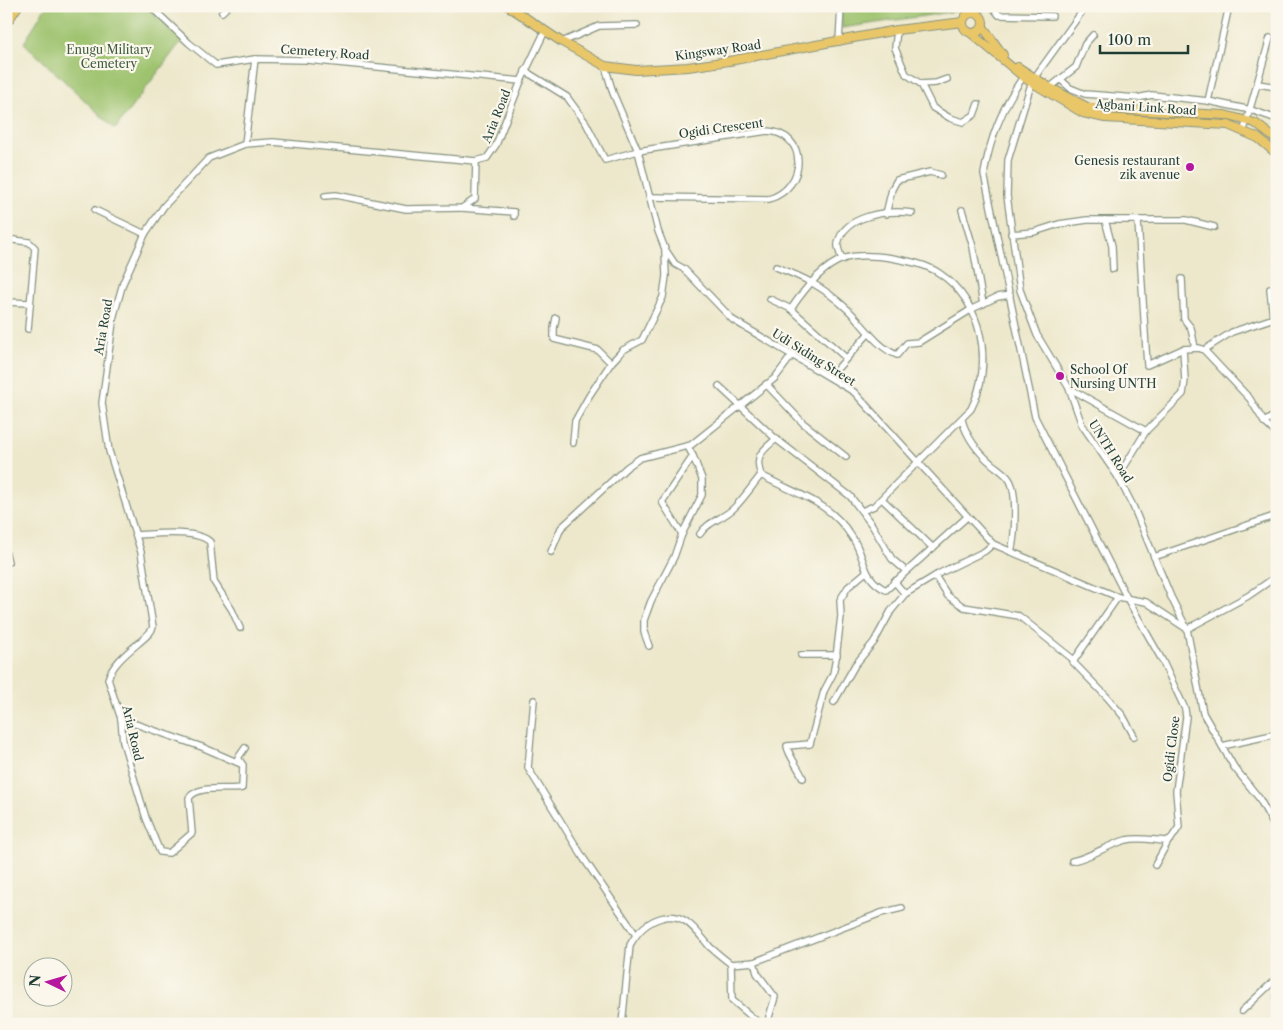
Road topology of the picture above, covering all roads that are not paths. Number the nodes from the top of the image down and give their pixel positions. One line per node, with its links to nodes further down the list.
1 (18, 6): 14 (main road)
2 (150, 6): 25 (street, Cemetery Road)
3 (228, 6): 11 (street)
4 (841, 6): 24 (street)
5 (967, 6): 13 (main road)
6 (992, 6): 12 (street)
7 (1086, 6): 30 (street)
8 (1229, 6): 37 (street)
9 (511, 7): 19 (main road, Kingsway Road)
10 (979, 10): 13 (main road, Kingsway Road); 17 (main road, Agbani Link Road)
11 (222, 12)
12 (1052, 16)
13 (964, 19): 16 (main road, Kingsway Road); 20 (main road)
14 (6, 24)
15 (637, 25): 23 (street)
16 (946, 25): 18 (main road, Kingsway Road); 20 (main road, Kingsway Road)
17 (983, 27): 20 (main road); 30 (main road, Agbani Link Road)
18 (897, 30): 24 (main road, Kingsway Road); 33 (street)
19 (544, 31): 23 (main road, Kingsway Road); 27 (street, Aria Road)
20 (969, 32): 28 (main road, Agbani Link Road)
21 (1093, 34): 31 (street)
22 (1270, 38): 34 (street)
23 (562, 42): 26 (main road, Kingsway Road)
24 (839, 42): 26 (main road, Kingsway Road)
25 (255, 58): 32 (street, Cemetery Road); 44 (street)
26 (605, 66): 45 (street, Udi Siding Street)
27 (525, 71): 32 (street, Aria Road); 45 (street, Ogidi Crescent)
28 (1023, 77): 30 (main road, Agbani Link Road); 70 (street, Ogidi Close)
29 (947, 79): 33 (street)
30 (1033, 79): 36 (main road, Agbani Link Road); 61 (street, UNTH Road)
31 (1060, 79): 36 (street); 37 (street)
32 (521, 81): 47 (street, Aria Road)
33 (921, 84): 38 (street)
34 (1258, 84): 35 (street); 39 (street)
35 (1277, 87)
36 (1047, 89): 41 (main road, Agbani Link Road); 42 (main road, Agbani Link Road)
37 (1208, 101): 39 (street)
38 (978, 104)
39 (1250, 110): 40 (street); 41 (street)
40 (1277, 119)
41 (1248, 120): 42 (street); 43 (main road, Agbani Link Road)
42 (1244, 130): 46 (main road, Agbani Link Road)
43 (1277, 140)
44 (245, 144): 47 (street, Aria Road); 60 (street, Aria Road)
45 (638, 151): 50 (street, Udi Siding Street); 50 (street, Ogidi Crescent)
46 (1277, 154)
47 (476, 161): 51 (street)
48 (940, 175): 55 (street)
49 (325, 196): 51 (street)
50 (651, 197): 63 (street, Udi Siding Street)
51 (462, 208): 56 (street)
52 (95, 210): 60 (street)
53 (962, 210): 74 (street)
54 (912, 213): 55 (street)
55 (886, 214): 64 (street)
56 (514, 216)
57 (1105, 220): 58 (street); 61 (street); 66 (street)
58 (1138, 221): 59 (street); 82 (street)
59 (1214, 227)
60 (145, 234): 111 (street, Aria Road)
61 (1011, 234): 90 (street, UNTH Road)
62 (6, 239): 73 (street)
63 (665, 249): 84 (street, Udi Siding Street); 86 (street)
64 (842, 260): 68 (street); 76 (street)
65 (776, 267): 68 (street)
66 (1113, 269)
67 (1182, 279): 81 (street)
68 (812, 281): 75 (street); 80 (street)
69 (1270, 289): 78 (street)
70 (1010, 295): 74 (street); 126 (street, Ogidi Close)
71 (770, 299): 75 (street)
72 (6, 302): 73 (street)
73 (29, 303): 79 (street)
74 (984, 304): 76 (street)
75 (791, 309): 85 (street)
76 (972, 309): 80 (street); 93 (street)
77 (556, 318): 86 (street)
78 (1275, 318): 83 (street)
79 (28, 330)
80 (869, 333): 85 (street)
81 (1195, 348): 82 (street); 83 (street)
82 (1184, 349): 95 (street)
83 (1204, 350): 94 (street)
84 (793, 354): 87 (street, Udi Siding Street); 88 (street)
85 (846, 358): 87 (street)
86 (611, 362): 98 (street)
87 (830, 377): 102 (street, Udi Siding Street)
88 (766, 384): 91 (street); 101 (street)
89 (719, 386): 91 (street)
90 (1069, 388): 95 (street); 104 (street, UNTH Road)
91 (741, 404): 97 (street); 99 (street)
92 (1277, 414): 94 (street)
93 (962, 420): 102 (street); 115 (street)
94 (1264, 422): 96 (street)
95 (1146, 431): 104 (street)
96 (1277, 434)
97 (776, 438): 103 (street); 106 (street)
98 (573, 444)
99 (688, 447): 100 (street); 114 (street)
100 (693, 456): 109 (street); 109 (street)
101 (846, 456)
102 (916, 462): 105 (street); 108 (street, Udi Siding Street)
103 (761, 475): 110 (street); 120 (street)
104 (1118, 477): 117 (street, UNTH Road)
105 (882, 498): 106 (street); 113 (street)
106 (862, 511): 119 (street)
107 (1277, 515): 117 (street)
108 (967, 517): 112 (street, Udi Siding Street); 113 (street)
109 (682, 534): 129 (street)
110 (700, 534)
111 (137, 535): 127 (street); 135 (street, Aria Road)
112 (993, 544): 115 (street, Udi Siding Street); 121 (street)
113 (933, 548): 119 (street)
114 (551, 552)
115 (1011, 552): 125 (street, Udi Siding Street)
116 (6, 554): 118 (street)
117 (1154, 557): 128 (street, UNTH Road)
118 (8, 562)
119 (906, 571): 123 (street)
120 (866, 572): 123 (street); 131 (street)
121 (935, 576): 124 (street); 132 (street)
122 (1277, 576): 128 (street)
123 (894, 581): 124 (street)
124 (905, 594): 134 (street)
125 (1118, 597): 126 (street, Udi Siding Street); 132 (street)
126 (1128, 600): 128 (street, Udi Siding Street); 143 (street, Ogidi Close)
127 (240, 628)
128 (1187, 629): 138 (street, UNTH Road)
129 (649, 646)
130 (801, 655): 131 (street)
131 (837, 655): 141 (street)
132 (1074, 660): 137 (street)
133 (534, 700): 147 (street)
134 (834, 702)
135 (121, 719): 140 (street); 140 (street, Aria Road)
136 (1277, 734): 138 (street)
137 (1134, 736)
138 (1222, 746): 142 (street, UNTH Road)
139 (245, 748): 140 (street)
140 (243, 764)
141 (803, 778)
142 (1277, 831)
143 (1168, 840): 144 (street); 145 (street, Ogidi Close)
144 (1072, 861)
145 (1155, 865)
146 (902, 908): 148 (street)
147 (636, 935): 149 (street); 155 (street)
148 (754, 962): 149 (street); 154 (street)
149 (731, 964): 156 (street)
150 (1277, 971): 151 (street)
151 (1276, 979): 152 (street); 153 (street)
152 (1242, 1011)
153 (1277, 1012)
154 (769, 1017)
155 (622, 1024)
156 (760, 1024)

